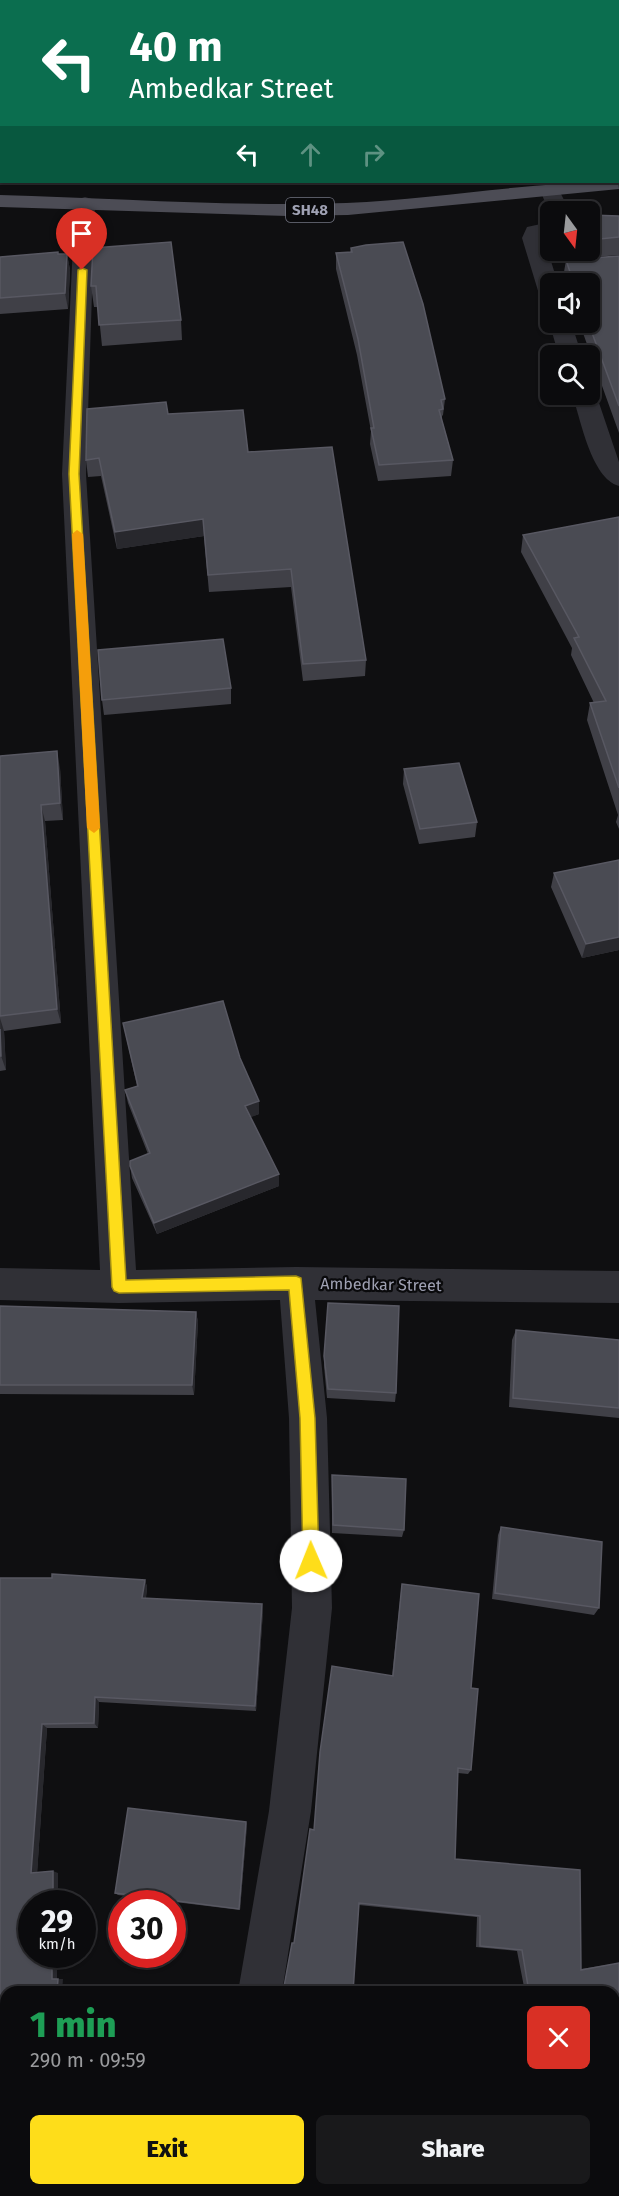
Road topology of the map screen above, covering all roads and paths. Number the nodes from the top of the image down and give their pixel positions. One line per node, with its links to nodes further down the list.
1 (619, 183): 2 (main road, SH48)
2 (550, 190): 3 (main road, SH48); 5 (street)
3 (87, 192): 4 (main road, SH48); 12 (street)
4 (0, 201)
5 (555, 201)
6 (540, 231): 7 (street)
7 (540, 249)
8 (588, 405): 9 (street)
9 (619, 478)
10 (296, 1283): 12 (street, Ambedkar Street); 13 (street, Ambedkar Street); 14 (street)
11 (0, 1284): 12 (street, Ambedkar Street)
12 (119, 1287)
13 (619, 1287)
14 (261, 1986)

